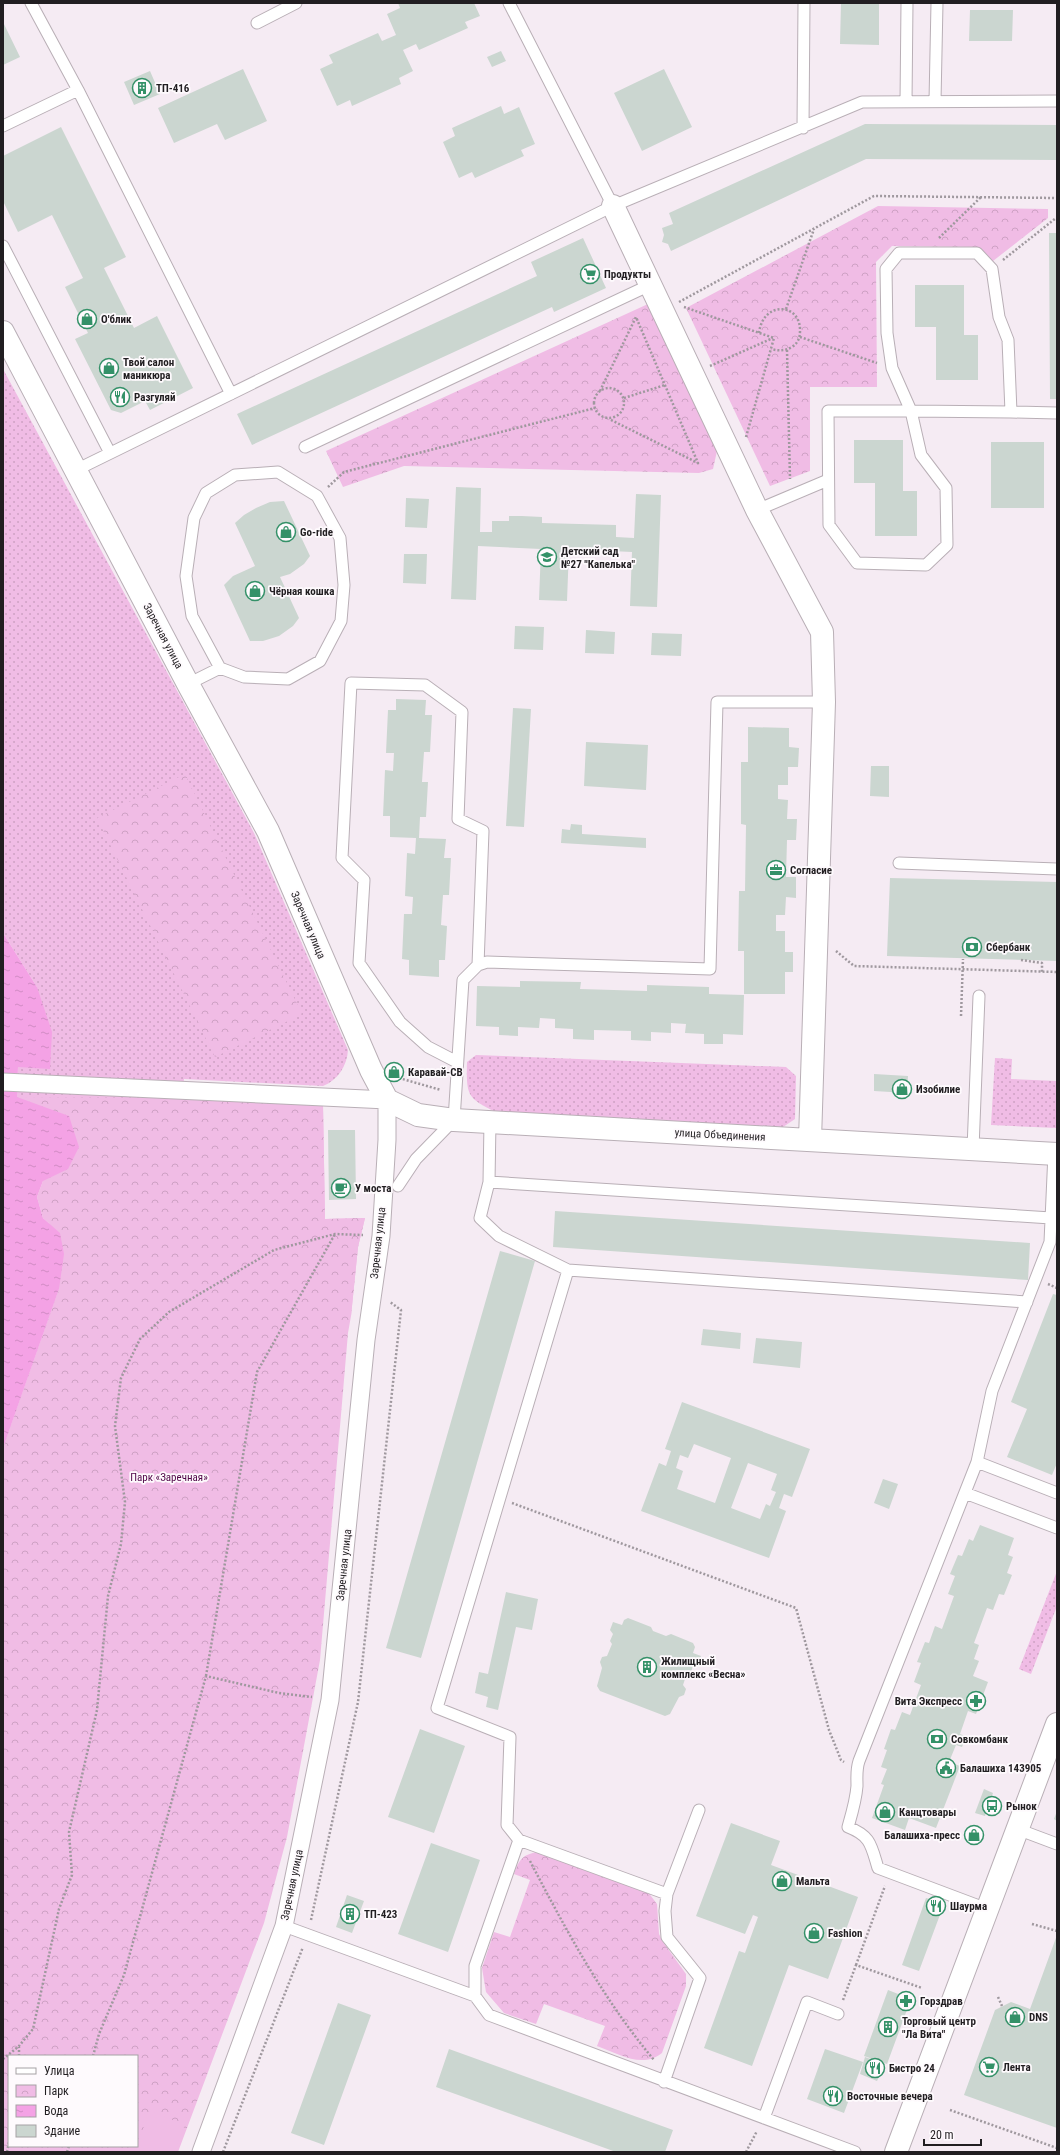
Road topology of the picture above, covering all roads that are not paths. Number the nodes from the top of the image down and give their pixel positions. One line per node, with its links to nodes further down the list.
1 (31, 3): 8 (lane)
2 (296, 3): 7 (lane)
3 (509, 3): 14 (lane)
4 (804, 3): 13 (lane)
5 (907, 3): 11 (lane)
6 (937, 3): 9 (lane)
7 (257, 23)
8 (78, 90): 12 (lane); 18 (lane)
9 (935, 101): 10 (lane); 11 (lane)
10 (1057, 101)
11 (906, 102): 13 (lane)
12 (3, 126)
13 (803, 128): 14 (lane)
14 (613, 206): 16 (street); 18 (lane)
15 (3, 246): 23 (lane)
16 (650, 285): 22 (lane); 26 (street)
17 (3, 332): 24 (street, Заречная улица)
18 (231, 394): 23 (lane)
19 (911, 411): 20 (lane); 20 (lane); 25 (lane); 25 (lane)
20 (1010, 412): 21 (lane)
21 (1057, 413)
22 (305, 447)
23 (110, 453): 24 (lane)
24 (76, 470): 28 (street, Заречная улица)
25 (828, 480): 26 (lane)
26 (757, 510): 29 (street)
27 (220, 668): 27 (lane); 28 (lane)
28 (188, 684): 36 (street, Заречная улица)
29 (824, 702): 32 (lane); 39 (street)
30 (899, 864): 31 (lane)
31 (1057, 869)
32 (478, 965): 34 (lane); 34 (lane)
33 (980, 996): 40 (lane)
34 (457, 1062): 37 (lane)
35 (3, 1082): 36 (street)
36 (387, 1100): 37 (street, улица Объединения); 58 (street, Заречная улица)
37 (454, 1120): 38 (street, улица Объединения); 43 (lane)
38 (490, 1122): 39 (street, улица Объединения); 42 (lane)
39 (810, 1140): 40 (street, улица Объединения)
40 (973, 1149): 41 (street, улица Объединения)
41 (1056, 1153): 44 (lane)
42 (489, 1182): 44 (lane); 45 (lane)
43 (398, 1186)
44 (1051, 1218): 46 (lane)
45 (568, 1270): 46 (lane); 54 (lane)
46 (1026, 1302): 47 (lane)
47 (977, 1462): 48 (lane); 49 (lane)
48 (965, 1493): 50 (lane); 57 (lane)
49 (1057, 1493)
50 (1057, 1528)
51 (1057, 1724): 53 (street)
52 (699, 1810): 56 (lane)
53 (1017, 1829): 55 (lane); 57 (street)
54 (519, 1840): 56 (lane); 59 (lane)
55 (1057, 1844)
56 (667, 1894): 61 (lane)
57 (987, 1909): 65 (street)
58 (284, 1926): 59 (lane); 63 (street, Заречная улица)
59 (475, 1996): 61 (lane)
60 (838, 2014): 62 (lane)
61 (664, 2082): 62 (lane)
62 (764, 2118): 64 (lane)
63 (201, 2152)
64 (855, 2152)
65 (896, 2152)

